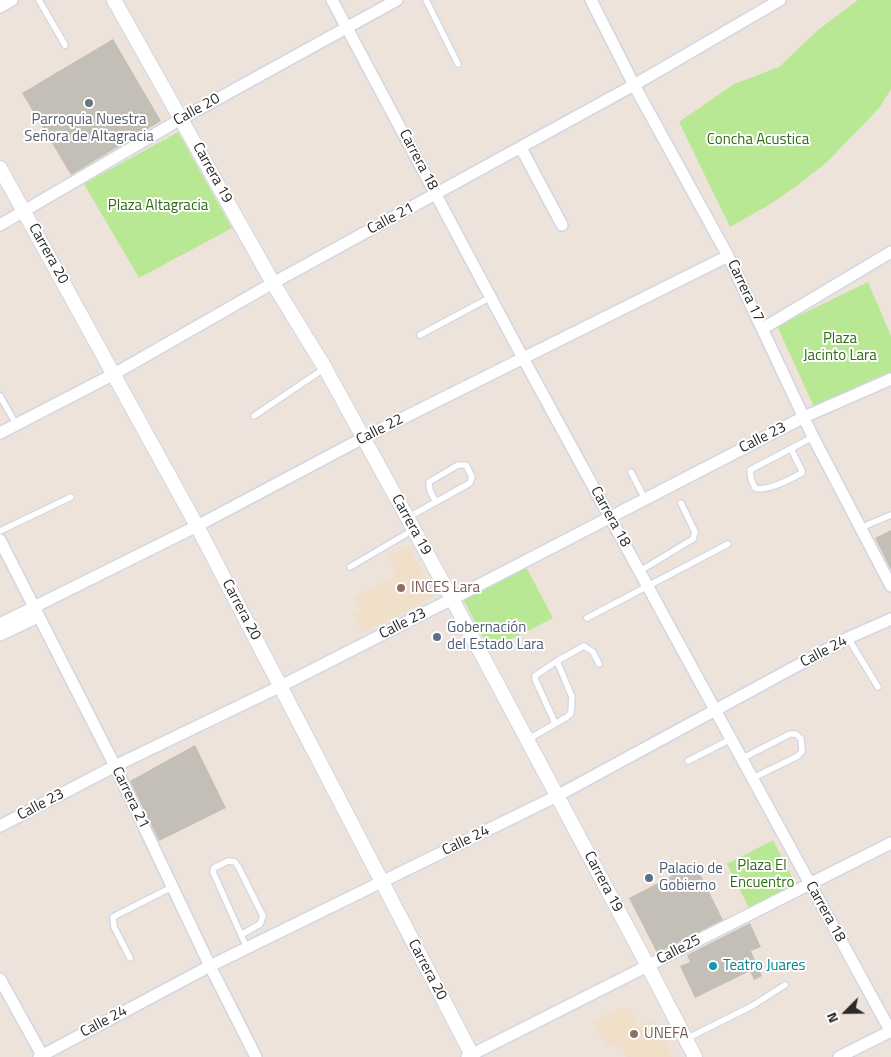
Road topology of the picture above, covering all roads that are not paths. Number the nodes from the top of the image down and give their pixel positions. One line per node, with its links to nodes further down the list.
1 (12, 0): 9 (street)
2 (39, 0): 11 (lane)
3 (114, 0): 14 (street, Carrera 19)
4 (332, 0): 10 (street, Carrera 18)
5 (396, 0): 10 (street, Calle 20)
6 (426, 0): 12 (lane)
7 (591, 0): 13 (street, Carrera 17)
8 (780, 0): 13 (street, Calle 21)
9 (0, 7)
10 (346, 28): 14 (street, Calle 20); 17 (street, Carrera 18)
11 (65, 46)
12 (458, 64)
13 (634, 85): 15 (street, Calle 21); 22 (street, Carrera 17)
14 (181, 119): 18 (street, Calle 20); 23 (street, Carrera 19)
15 (521, 148): 17 (street, Calle 21); 20 (street)
16 (0, 168): 18 (street, Carrera 20)
17 (436, 195): 23 (street, Calle 21); 24 (street, Carrera 18)
18 (24, 211): 19 (street, Calle 20); 29 (street, Carrera 20)
19 (0, 225)
20 (562, 226)
21 (891, 252): 25 (street)
22 (728, 256): 25 (street, Carrera 17); 27 (street, Calle 22)
23 (274, 283): 28 (street, Carrera 19); 29 (street, Calle 21)
24 (491, 297): 26 (lane); 27 (street, Carrera 18)
25 (762, 328): 33 (street, Carrera 17)
26 (420, 335)
27 (523, 358): 37 (street, Calle 22); 45 (street, Carrera 18)
28 (325, 368): 32 (lane); 37 (street, Carrera 19)
29 (114, 374): 34 (street, Calle 21); 47 (street, Carrera 20)
30 (891, 379): 33 (street, Calle 23)
31 (0, 396): 34 (lane)
32 (254, 416)
33 (804, 417): 36 (street, Carrera 17); 41 (street, Calle 23)
34 (16, 424): 35 (street, Calle 21)
35 (0, 433)
36 (813, 437): 38 (lane); 48 (street, Carrera 17)
37 (363, 438): 46 (street, Carrera 19); 47 (street, Calle 22)
38 (791, 449): 38 (lane)
39 (630, 472): 41 (lane)
40 (72, 497): 49 (lane)
41 (645, 499): 45 (street, Calle 23)
42 (436, 502): 42 (lane); 46 (lane)
43 (681, 503): 53 (lane)
44 (891, 515): 48 (lane)
45 (610, 517): 53 (street, Carrera 18); 56 (street, Calle 23)
46 (410, 524): 52 (lane); 56 (street, Carrera 19)
47 (197, 526): 57 (street, Calle 22); 65 (street, Carrera 20)
48 (860, 528): 55 (street, Carrera 17)
49 (0, 531)
50 (0, 540): 57 (street, Carrera 21)
51 (728, 544): 54 (lane)
52 (350, 567)
53 (640, 571): 54 (street, Carrera 18)
54 (647, 586): 58 (lane); 67 (street, Carrera 18)
55 (891, 586)
56 (452, 599): 65 (street, Calle 23); 70 (street, Carrera 19)
57 (36, 612): 60 (street); 61 (street); 73 (street, Carrera 21)
58 (587, 618)
59 (891, 619): 62 (street, Calle 24)
60 (0, 624)
61 (0, 635)
62 (848, 638): 66 (lane); 67 (street, Calle 24)
63 (557, 661): 64 (lane); 68 (lane); 68 (lane)
64 (600, 664)
65 (281, 686): 73 (street, Calle 23); 78 (street, Carrera 20)
66 (878, 687)
67 (715, 711): 69 (street, Carrera 18); 75 (street, Calle 24)
68 (555, 723): 70 (lane)
69 (732, 739): 71 (street, Carrera 18); 72 (lane)
70 (527, 740): 75 (street, Carrera 19)
71 (742, 758): 74 (street, Carrera 18); 74 (lane)
72 (688, 761)
73 (115, 766): 76 (street, Calle 23); 80 (street, Carrera 21)
74 (753, 778): 79 (street, Carrera 18)
75 (557, 796): 78 (street, Calle 24); 85 (street, Carrera 19)
76 (0, 826)
77 (891, 843): 79 (street, Calle25)
78 (381, 882): 82 (street, Calle 24); 91 (street, Carrera 20)
79 (810, 883): 85 (street, Calle25); 88 (street, Carrera 18)
80 (172, 887): 83 (lane); 84 (street, Carrera 21)
81 (241, 935): 81 (lane); 82 (lane)
82 (247, 948): 84 (street, Calle 24)
83 (130, 958)
84 (210, 966): 90 (street, Calle 24); 92 (street, Carrera 21)
85 (648, 966): 89 (street, Carrera 19); 91 (street, Calle25)
86 (0, 979): 90 (street)
87 (785, 984): 89 (lane)
88 (891, 1031): 94 (street)
89 (686, 1039): 93 (street, Carrera 19)
90 (41, 1056)
91 (470, 1056)
92 (256, 1057)
93 (695, 1057)
94 (839, 1057)

